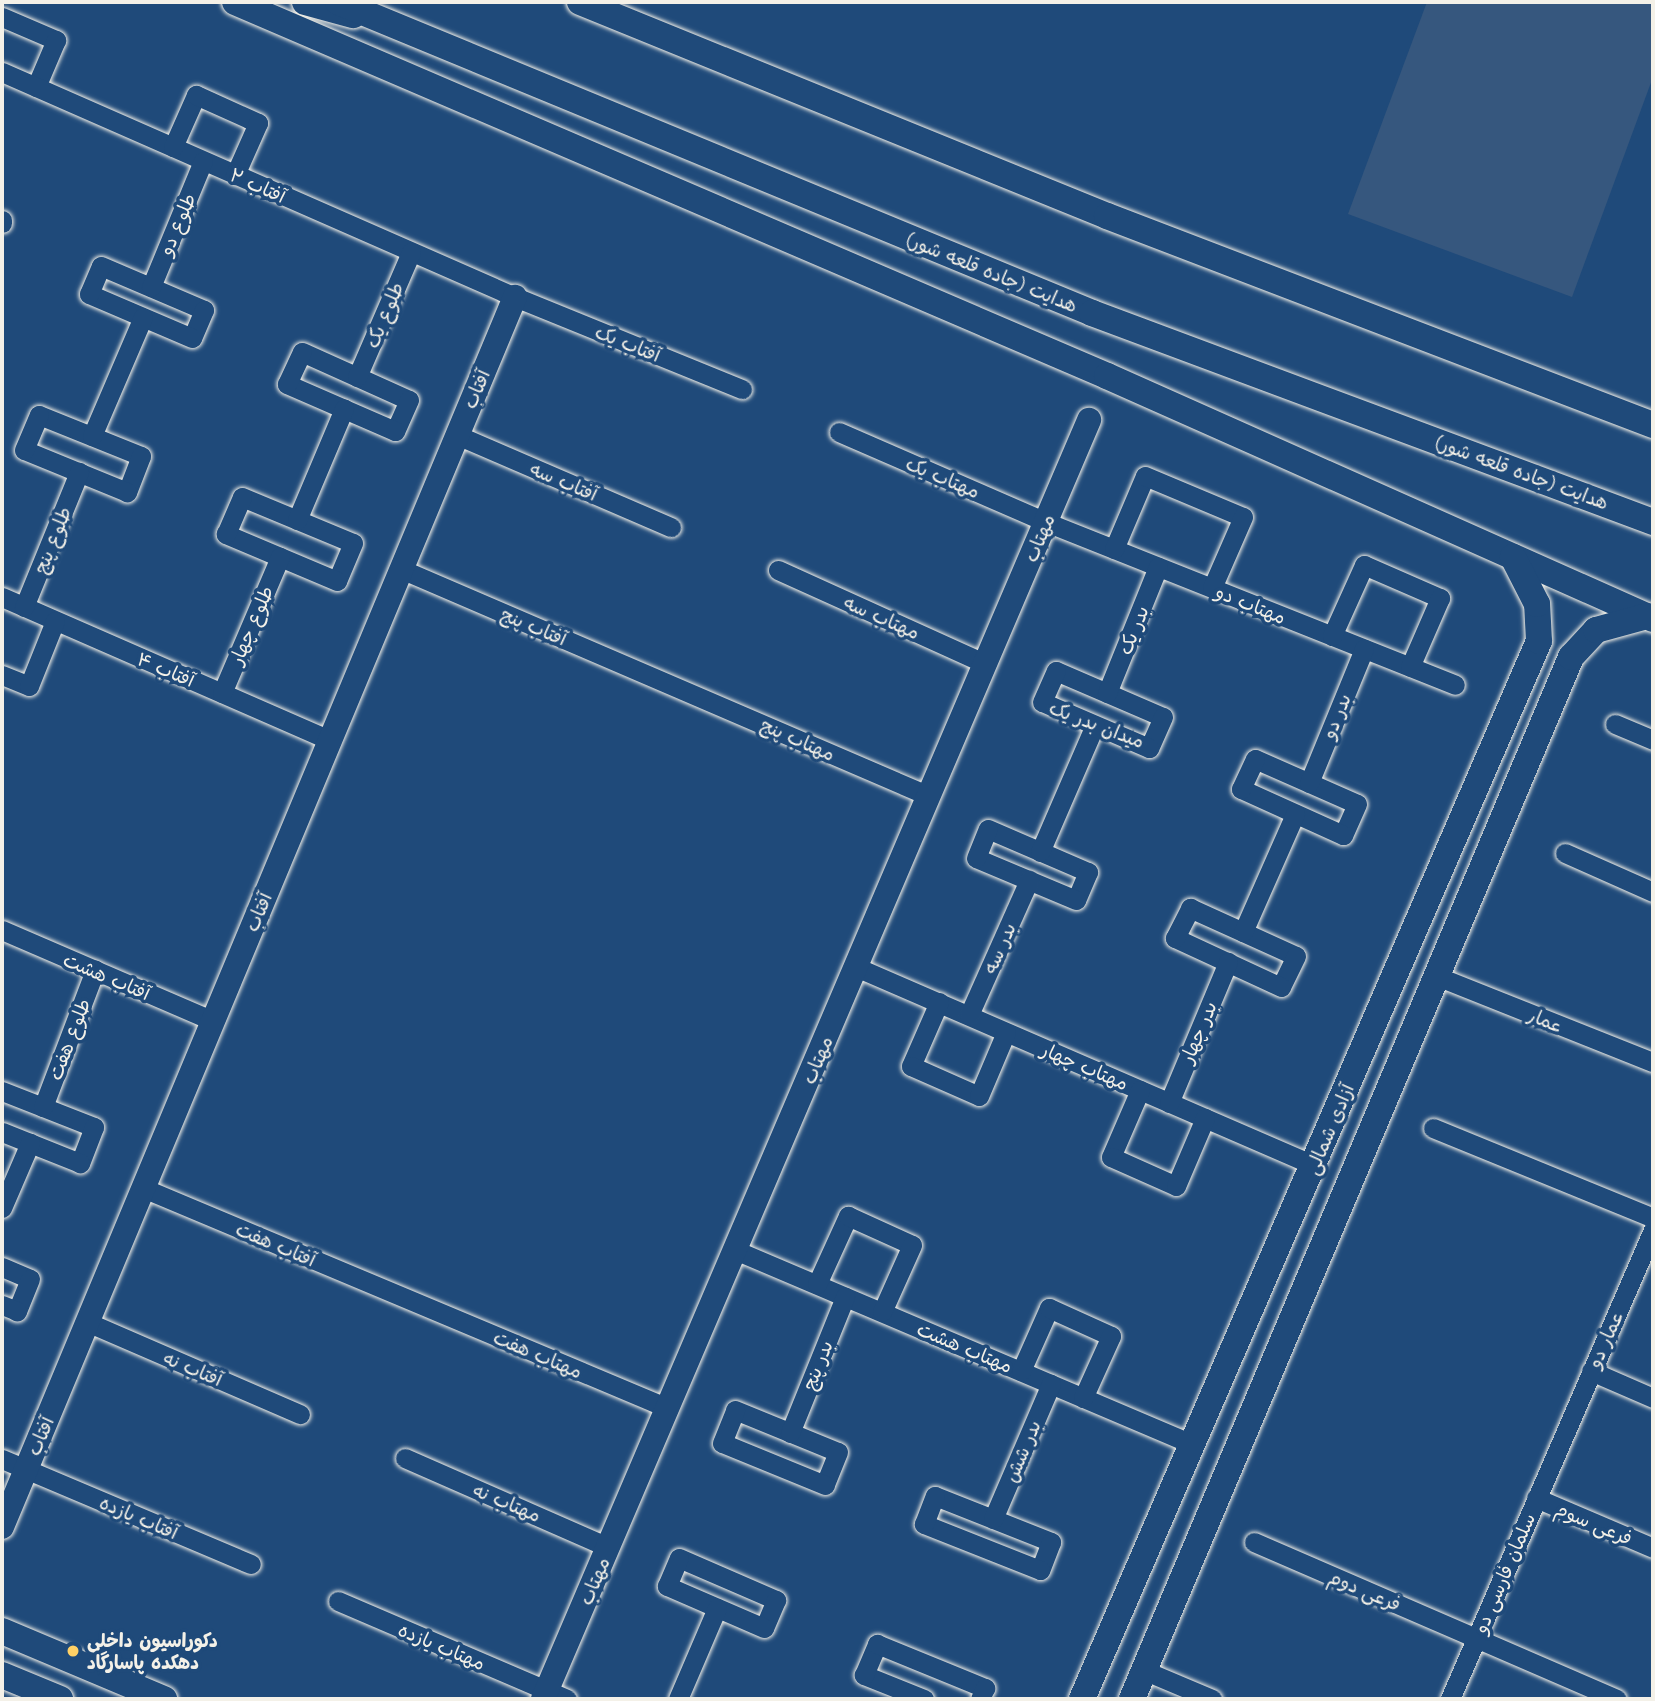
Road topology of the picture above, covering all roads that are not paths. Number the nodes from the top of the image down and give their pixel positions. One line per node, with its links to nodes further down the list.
1 (235, 2): 33 (main road)
2 (304, 2): 6 (main road)
3 (338, 2): 6 (main road, هدایت (جاده قلعه شور))
4 (580, 2): 20 (main road)
5 (2, 17): 8 (street)
6 (398, 27): 25 (main road, هدایت (جاده قلعه شور))
7 (2, 73): 8 (street, آفتاب ۲)
8 (36, 87): 9 (street, آفتاب ۲)
9 (173, 147): 10 (street, آفتاب ۲); 11 (street)
10 (204, 161): 11 (street, آفتاب ۲); 13 (street, طلوع دو)
11 (235, 175): 12 (street, آفتاب ۲)
12 (411, 252): 14 (street, آفتاب ۲); 16 (street, طلوع یک)
13 (151, 287): 15 (street); 15 (street)
14 (514, 298): 17 (street, آفتاب یک); 22 (street, آفتاب)
15 (143, 317): 23 (street)
16 (358, 377): 18 (street); 18 (street)
17 (742, 388)
18 (344, 409): 27 (street)
19 (1089, 420): 28 (street, مهتاب)
20 (1653, 425)
21 (839, 432): 28 (street, مهتاب یک)
22 (457, 435): 30 (street, آفتاب سه); 35 (street, آفتاب)
23 (92, 436): 24 (street); 24 (street)
24 (79, 472): 39 (street, طلوع پنج)
25 (1555, 484): 26 (main road); 29 (main road, هدایت (جاده قلعه شور))
26 (1653, 513)
27 (297, 520): 32 (street); 32 (street)
28 (1046, 522): 31 (street, مهتاب دو); 46 (street, مهتاب)
29 (1653, 522)
30 (671, 527)
31 (1114, 549): 34 (street, مهتاب دو); 37 (street)
32 (281, 557): 51 (street, طلوع چهار)
33 (1513, 557): 40 (main road); 43 (main road, آزادی شمالی)
34 (1158, 567): 37 (street, مهتاب دو); 52 (street, بدر یک)
35 (401, 569): 49 (street, آفتاب پنج); 55 (street, آفتاب)
36 (778, 570): 46 (street, مهتاب سه)
37 (1212, 588): 42 (street, مهتاب دو)
38 (2, 597): 39 (street, آفتاب ۴)
39 (24, 607): 41 (street, آفتاب ۴)
40 (1650, 617): 45 (main road)
41 (55, 621): 48 (street); 51 (street, آفتاب ۴)
42 (1332, 636): 44 (street, مهتاب دو); 47 (street)
43 (1539, 641): 45 (main road); 83 (main road, آزادی شمالی)
44 (1364, 649): 47 (street, مهتاب دو); 57 (street, بدر دو)
45 (1572, 657): 69 (main road)
46 (986, 664): 58 (street, مهتاب)
47 (1410, 667): 50 (street, مهتاب دو)
48 (2, 675)
49 (668, 682): 58 (street, مهتاب پنج)
50 (1455, 685)
51 (222, 693): 55 (street, آفتاب ۴)
52 (1107, 693): 54 (street, میدان بدر یک); 54 (street, میدان بدر یک)
53 (1615, 724): 56 (street)
54 (1095, 725): 60 (street)
55 (330, 740): 72 (street, آفتاب)
56 (1653, 740)
57 (1309, 783): 59 (street); 59 (street)
58 (929, 796): 67 (street, مهتاب)
59 (1295, 814): 65 (street)
60 (1040, 852): 62 (street); 62 (street)
61 (1564, 853): 63 (street)
62 (1029, 880): 71 (street, بدر سه)
63 (1653, 892)
64 (2, 930): 68 (street, آفتاب هشت)
65 (1243, 932): 66 (street); 66 (street)
66 (1227, 962): 77 (street, بدر چهار)
67 (856, 967): 70 (street, مهتاب چهار); 88 (street, مهتاب)
68 (95, 970): 72 (street, آفتاب هشت); 78 (street, طلوع هفت)
69 (1439, 977): 74 (street, عمار); 94 (main road)
70 (939, 1002): 71 (street, مهتاب چهار); 73 (street)
71 (968, 1016): 73 (street, مهتاب چهار)
72 (213, 1021): 84 (street, آفتاب)
73 (1006, 1032): 75 (street, مهتاب چهار)
74 (1653, 1062)
75 (1140, 1090): 77 (street, مهتاب چهار); 79 (street)
76 (2, 1091): 78 (street)
77 (1169, 1102): 79 (street, مهتاب چهار)
78 (43, 1107): 82 (street)
79 (1205, 1118): 83 (street, مهتاب چهار)
80 (1433, 1128): 86 (street)
81 (2, 1132): 82 (street)
82 (30, 1143): 85 (street)
83 (1314, 1165): 90 (main road, آزادی شمالی)
84 (143, 1188): 93 (street, آفتاب هفت); 97 (street, آفتاب)
85 (2, 1208)
86 (1653, 1218)
87 (1653, 1230): 99 (street, عمار دو)
88 (735, 1250): 91 (street, مهتاب هشت); 103 (street, مهتاب)
89 (2, 1267): 95 (street)
90 (1264, 1283): 94 (main road); 106 (main road, آزادی شمالی)
91 (817, 1284): 92 (street, مهتاب هشت); 96 (street)
92 (845, 1297): 96 (street, مهتاب هشت); 105 (street, بدر پنج)
93 (409, 1299): 103 (street, مهتاب هفت)
94 (1301, 1299): 122 (main road)
95 (2, 1305)
96 (882, 1312): 98 (street, مهتاب هشت)
97 (87, 1322): 104 (street, آفتاب نه); 110 (street, آفتاب)
98 (1021, 1371): 100 (street, مهتاب هشت); 101 (street)
99 (1591, 1371): 102 (street); 107 (street, عمار دو)
100 (1051, 1384): 101 (street, مهتاب هشت); 112 (street, بدر شش)
101 (1083, 1398): 106 (street, مهتاب هشت)
102 (1653, 1398)
103 (668, 1408): 115 (street, مهتاب)
104 (300, 1413)
105 (789, 1433): 105 (street)
106 (1194, 1445): 130 (main road, آزادی شمالی)
107 (1557, 1447): 111 (street, سلمان فارسی دو)
108 (405, 1458): 115 (street, مهتاب نه)
109 (2, 1459): 110 (street, آفتاب یازده)
110 (26, 1469): 113 (street, آفتاب); 117 (street, آفتاب یازده)
111 (1536, 1498): 116 (street, فرعی سوم); 121 (street, سلمان فارسی دو)
112 (993, 1519): 112 (street)
113 (2, 1527)
114 (1254, 1542): 121 (street, فرعی دوم)
115 (608, 1547): 124 (street, مهتاب)
116 (1653, 1548)
117 (251, 1564)
118 (338, 1601): 124 (street, مهتاب یازده)
119 (717, 1608): 119 (street); 128 (street)
120 (2, 1631): 127 (main road)
121 (1476, 1638): 133 (street, سلمان فارسی دو); 134 (street, فرعی دوم)
122 (1143, 1670): 131 (main road); 132 (street)
123 (2, 1675): 126 (main road)
124 (552, 1696)
125 (919, 1698): 129 (street)
126 (60, 1699)
127 (164, 1699)
128 (678, 1699)
129 (980, 1699)
130 (1082, 1699)
131 (1132, 1699)
132 (1212, 1699)
133 (1450, 1699)
134 (1616, 1699)

